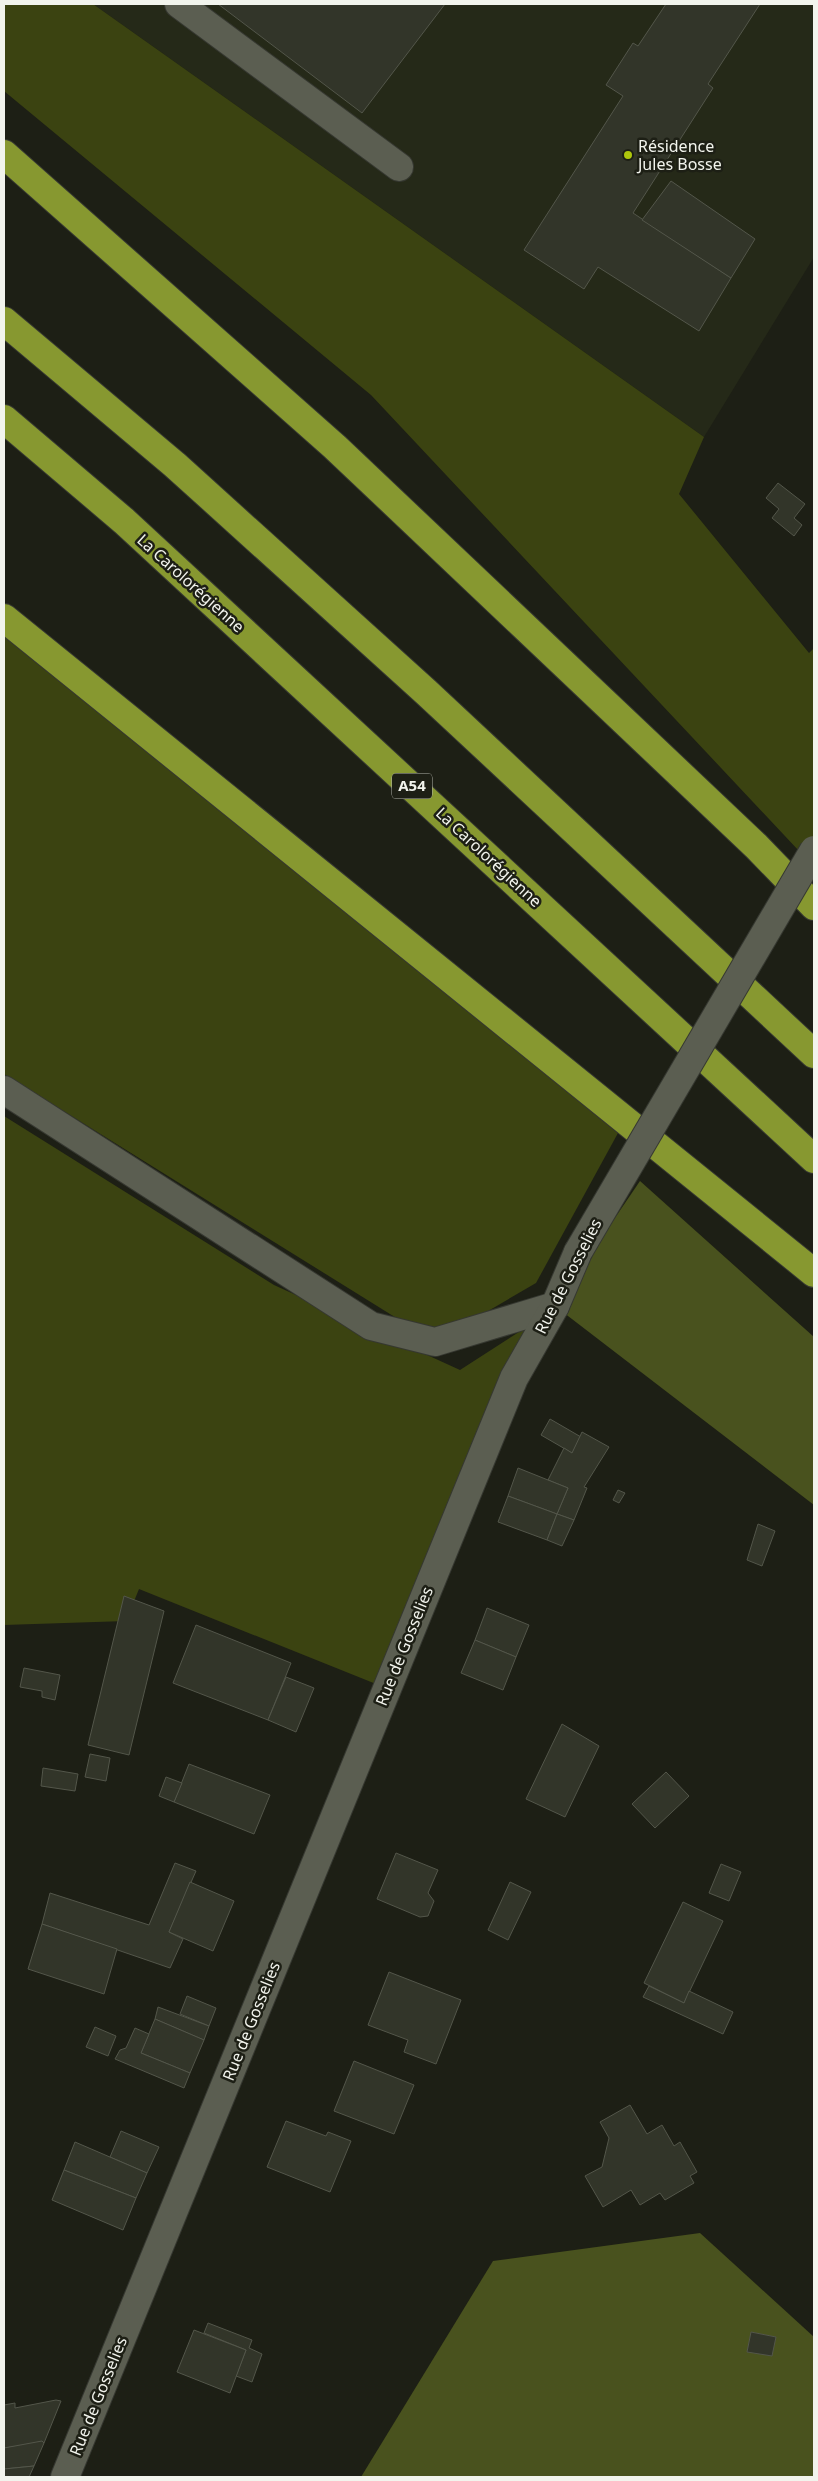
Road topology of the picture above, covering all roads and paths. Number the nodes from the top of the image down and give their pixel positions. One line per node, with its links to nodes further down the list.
1 (179, 4): 3 (street)
2 (4, 154): 8 (highway)
3 (399, 167)
4 (4, 321): 9 (highway)
5 (4, 420): 11 (highway, La Carolorégienne / A54)
6 (4, 618): 12 (highway)
7 (814, 850): 13 (street, Rue de Gosselies, bridge)
8 (814, 906)
9 (814, 1054)
10 (4, 1090): 13 (street)
11 (814, 1158)
12 (814, 1273)
13 (555, 1306): 14 (street, Rue de Gosselies)
14 (65, 2477)

